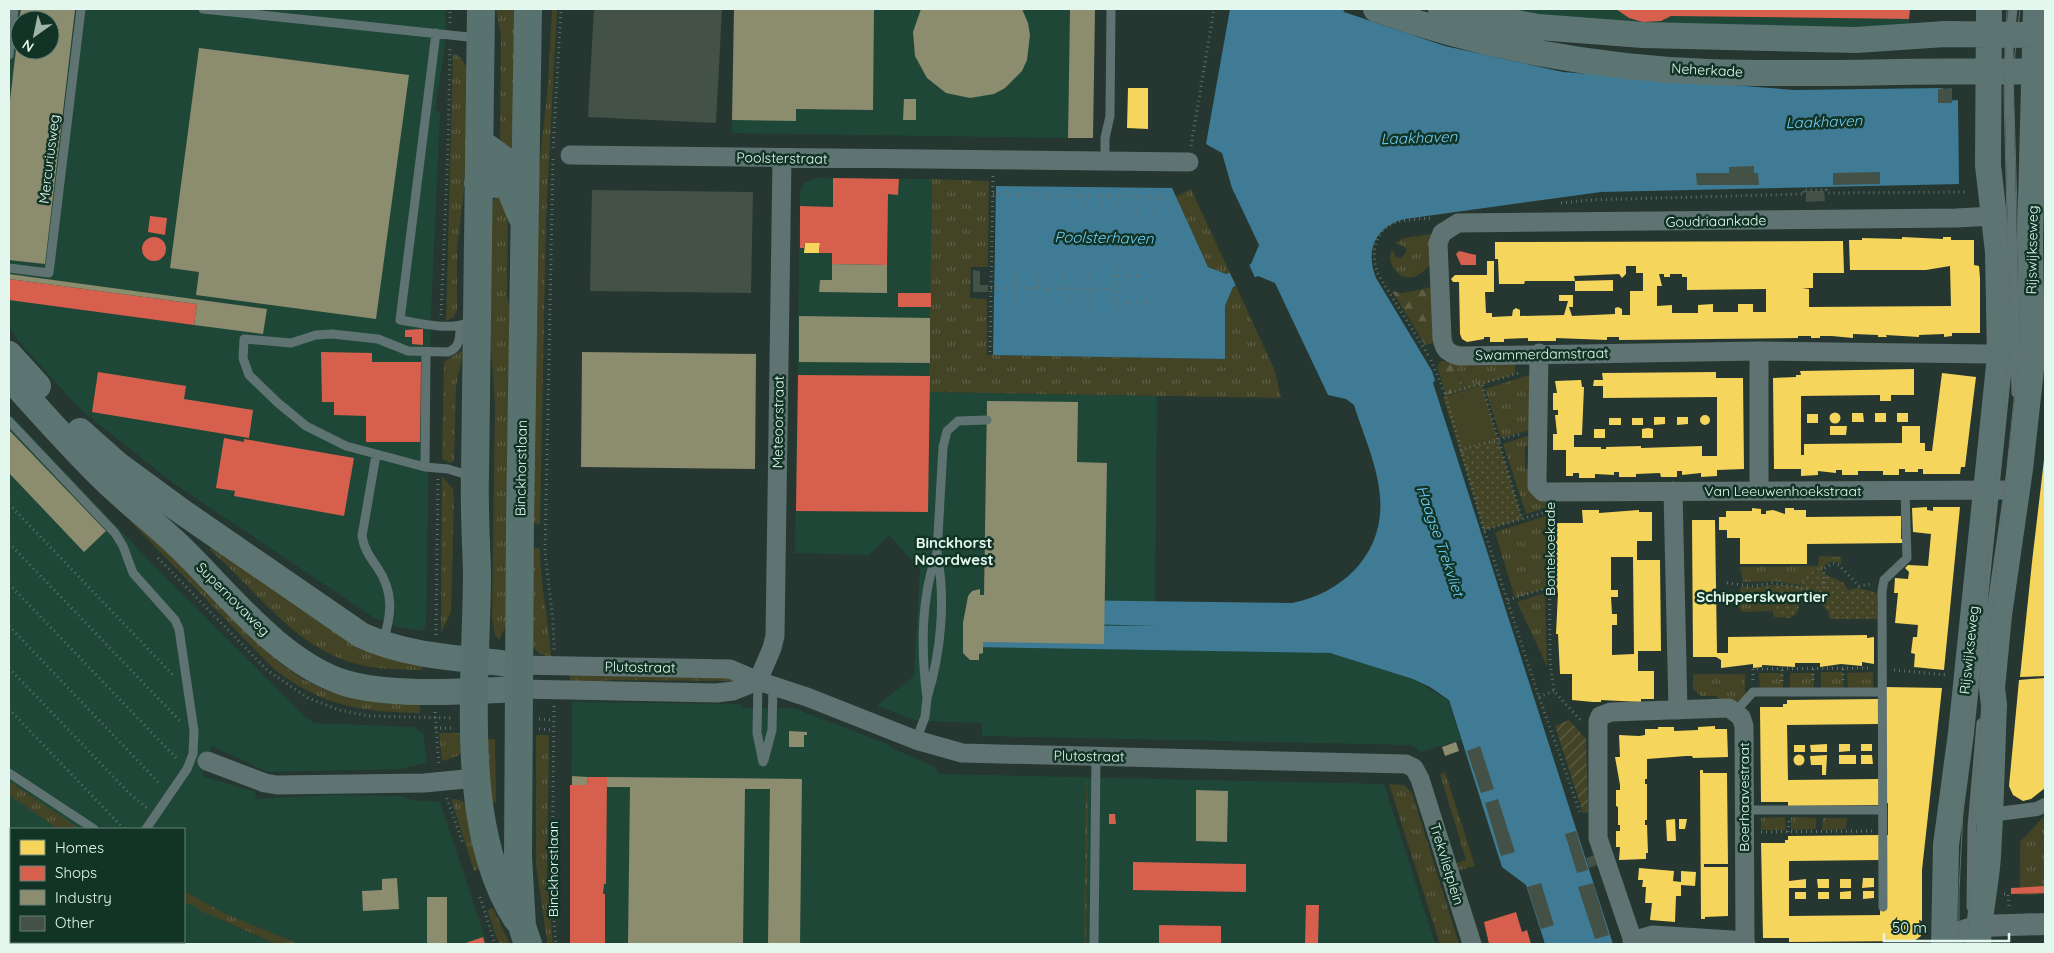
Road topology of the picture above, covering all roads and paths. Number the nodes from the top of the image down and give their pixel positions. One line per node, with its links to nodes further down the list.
1 (14, 9): 16 (lane)
2 (81, 9): 56 (lane, Mercuriusweg)
3 (203, 9): 14 (lane)
4 (481, 9): 15 (main road, Binckhorstlaan)
5 (528, 9): 24 (main road, Binckhorstlaan)
6 (561, 9): 113 (path, Binckhorstlaan)
7 (1111, 9): 22 (lane)
8 (1214, 9): 23 (path)
9 (1376, 9): 17 (main road, Neherkade)
10 (2013, 9): 13 (lane, Rijswijkseweg)
11 (2036, 9): 13 (main road, Rijswijkseweg)
12 (1451, 10): 13 (main road)
13 (2014, 29): 17 (main road, Rijswijkseweg); 17 (main road, Rijswijkseweg)
14 (436, 34): 15 (lane); 76 (lane)
15 (480, 38): 18 (main road, Binckhorstlaan)
16 (9, 54)
17 (2015, 81): 26 (main road, Rijswijkseweg); 26 (main road, Rijswijkseweg)
18 (479, 142): 24 (main road); 25 (main road, Binckhorstlaan)
19 (570, 155): 20 (street, Poolsterstraat)
20 (782, 158): 21 (street, Poolsterstraat); 119 (street, Meteoorstraat)
21 (993, 161): 22 (street, Poolsterstraat); 27 (path)
22 (1104, 162): 23 (street, Poolsterstraat)
23 (1189, 162)
24 (525, 163): 49 (main road, Binckhorstlaan)
25 (478, 182): 49 (main road); 76 (main road, Binckhorstlaan)
26 (2000, 189): 38 (path); 48 (main road, Rijswijkseweg); 48 (main road, Rijswijkseweg)
27 (993, 194): 28 (path); 59 (path)
28 (1016, 195): 29 (path); 39 (path)
29 (1033, 195): 30 (path); 40 (path)
30 (1049, 195): 31 (path); 41 (path)
31 (1066, 196): 32 (path); 42 (path)
32 (1084, 196): 33 (path); 43 (path)
33 (1102, 196): 34 (path); 44 (path)
34 (1120, 196): 35 (path); 45 (path)
35 (1137, 196): 36 (path); 46 (path)
36 (1155, 197): 37 (path); 47 (path)
37 (1166, 197)
38 (1559, 203)
39 (1017, 209)
40 (1033, 210)
41 (1049, 210)
42 (1066, 213)
43 (1084, 213)
44 (1102, 213)
45 (1119, 213)
46 (1137, 214)
47 (1154, 214)
48 (2020, 218): 50 (street, Goudriaankade); 77 (main road, Rijswijkseweg); 95 (main road, Rijswijkseweg)
49 (525, 223): 118 (main road, Binckhorstlaan)
50 (1438, 225): 82 (street, Swammerdamstraat); 85 (path)
51 (1116, 261): 57 (path)
52 (1039, 263): 62 (path)
53 (1064, 263): 64 (path)
54 (1089, 263): 66 (path)
55 (1016, 265): 60 (path)
56 (9, 268)
57 (1116, 276): 58 (path); 67 (path)
58 (1144, 276)
59 (991, 288): 60 (path); 79 (path)
60 (1016, 288): 61 (path); 69 (path)
61 (1033, 288): 62 (path); 71 (path)
62 (1039, 288): 63 (path)
63 (1050, 288): 64 (path); 72 (path)
64 (1064, 289): 65 (path)
65 (1069, 289): 66 (path); 73 (path)
66 (1090, 289): 67 (path); 74 (path)
67 (1116, 290): 68 (path)
68 (1116, 302): 70 (path); 75 (path)
69 (1016, 303)
70 (1147, 303)
71 (1033, 306)
72 (1050, 307)
73 (1069, 309)
74 (1091, 312)
75 (1116, 317)
76 (468, 324): 78 (lane, Binckhorstlaan); 94 (main road, Binckhorstlaan)
77 (2007, 350): 80 (street, Swammerdamstraat); 86 (lane, Rijswijkseweg); 97 (main road, Rijswijkseweg)
78 (426, 352): 92 (lane); 93 (lane)
79 (990, 352)
80 (1759, 352): 82 (street, Swammerdamstraat); 99 (street)
81 (9, 354): 112 (main road)
82 (1539, 360): 84 (path); 89 (street, Bontekoekade)
83 (9, 377): 121 (main road, Supernovaweg)
84 (1482, 385): 85 (path); 90 (path)
85 (1445, 394): 91 (path)
86 (2015, 406)
87 (987, 420): 105 (lane)
88 (9, 421): 120 (lane)
89 (1538, 429): 90 (path); 100 (street, Bontekoekade)
90 (1498, 440): 91 (path); 102 (path)
91 (1460, 450): 103 (path)
92 (376, 455): 93 (lane); 112 (lane)
93 (425, 467): 94 (lane)
94 (475, 477): 114 (main road, Binckhorstlaan)
95 (2012, 482): 97 (street, Van Leeuwenhoekstraat); 127 (main road, Rijswijkseweg)
96 (1905, 490): 97 (street, Van Leeuwenhoekstraat); 99 (street, Van Leeuwenhoekstraat); 106 (lane)
97 (1985, 490): 163 (main road, Rijswijkseweg)
98 (1673, 491): 99 (street, Van Leeuwenhoekstraat); 100 (street, Van Leeuwenhoekstraat); 131 (street)
99 (1759, 491)
100 (1549, 501): 102 (path); 109 (path, Bontekoekade)
101 (9, 504): 120 (path)
102 (1522, 519): 103 (path)
103 (1484, 530): 110 (path)
104 (9, 543): 138 (path)
105 (937, 553): 126 (lane); 126 (lane)
106 (1884, 580): 107 (path); 116 (lane)
107 (1727, 583)
108 (9, 584): 142 (path)
109 (1550, 587): 110 (path); 122 (path, Bontekoekade)
110 (1508, 600): 125 (path)
111 (9, 626): 146 (path)
112 (382, 644): 114 (main road)
113 (554, 652)
114 (475, 659): 118 (main road); 121 (main road, Binckhorstlaan)
115 (9, 668): 153 (path)
116 (1882, 668): 117 (path); 123 (path); 124 (lane)
117 (1951, 676)
118 (519, 677): 119 (street, Plutostraat); 121 (main road, Supernovaweg); 162 (main road, Binckhorstlaan)
119 (765, 683): 119 (lane); 139 (street, Plutostraat)
120 (188, 691): 138 (lane)
121 (475, 691): 144 (main road, Binckhorstlaan)
122 (1554, 691): 125 (path); 137 (path)
123 (1753, 692): 124 (lane); 132 (lane)
124 (1881, 692): 150 (lane)
125 (1539, 697): 151 (path)
126 (927, 698): 139 (lane)
127 (1986, 700): 152 (main road, Rijswijkseweg); 163 (lane, Rijswijkseweg)
128 (435, 704): 133 (path)
129 (554, 704): 136 (path, Binckhorstlaan)
130 (9, 709): 155 (path)
131 (1678, 710): 132 (street); 137 (street)
132 (1736, 711): 149 (street, Boerhaavestraat)
133 (434, 717): 134 (path); 145 (path)
134 (459, 718)
135 (537, 719): 136 (path)
136 (553, 720): 166 (path, Binckhorstlaan)
137 (1598, 734): 164 (street)
138 (194, 736): 141 (lane)
139 (916, 740): 140 (street, Plutostraat)
140 (1096, 756): 147 (street, Plutostraat); 167 (lane)
141 (200, 758): 142 (lane); 145 (street)
142 (187, 770): 153 (lane)
143 (9, 773): 154 (lane)
144 (476, 778): 145 (street); 162 (main road, Binckhorstlaan)
145 (442, 782): 158 (path)
146 (160, 784)
147 (1422, 784): 168 (street, Trekvlietplein)
148 (2045, 804): 152 (street)
149 (1744, 810): 150 (lane); 157 (street, Boerhaavestraat)
150 (1877, 810): 157 (path); 160 (lane)
151 (1581, 815)
152 (1990, 815): 163 (main road, Rijswijkseweg)
153 (156, 818): 156 (lane)
154 (92, 828)
155 (123, 828)
156 (147, 828)
157 (1744, 831): 169 (street, Boerhaavestraat)
158 (464, 847)
159 (479, 894): 165 (path)
160 (1883, 907)
161 (2045, 924): 163 (street)
162 (525, 935)
163 (1963, 939)
164 (1633, 942): 169 (street)
165 (495, 944)
166 (556, 944)
167 (1094, 944)
168 (1472, 944)
169 (1746, 944)

